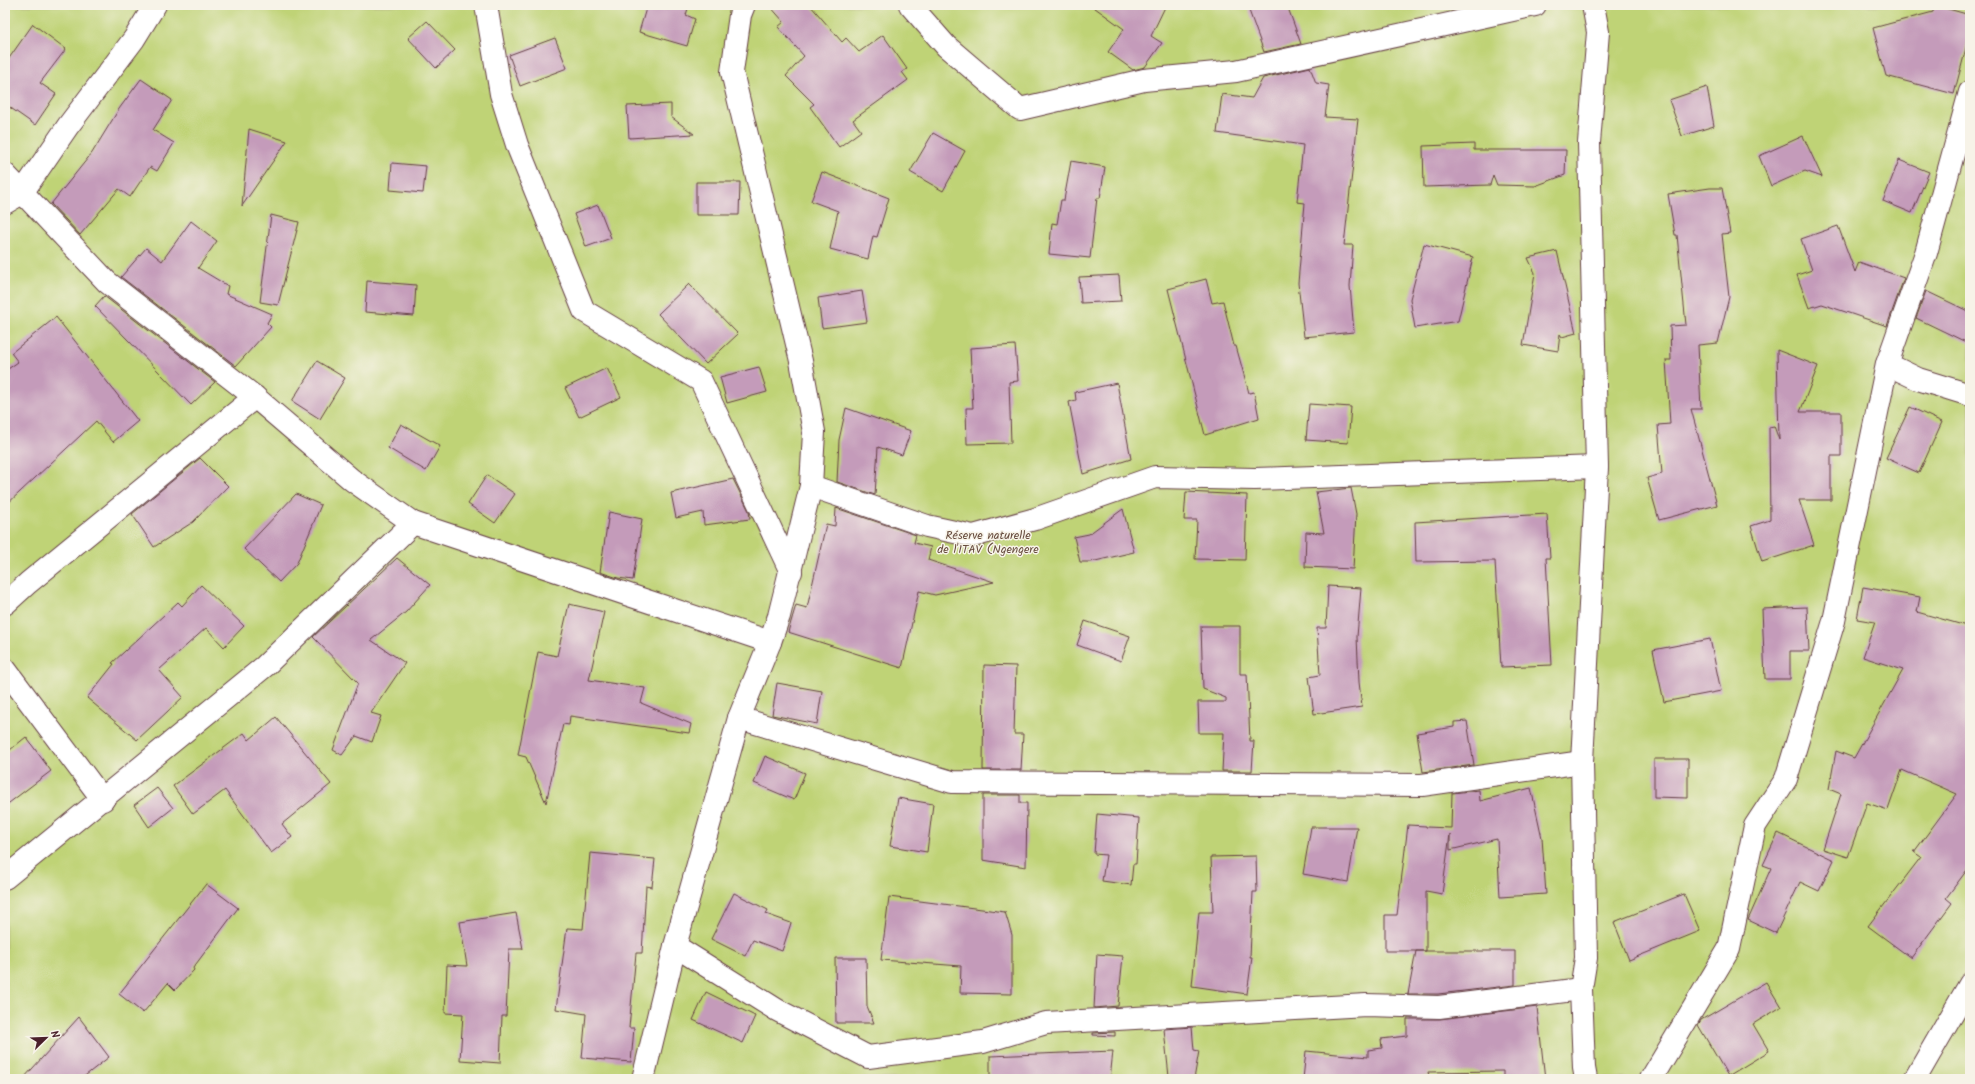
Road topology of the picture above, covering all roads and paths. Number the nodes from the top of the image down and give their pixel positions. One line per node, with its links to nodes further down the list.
1 (155, 5): 9 (street)
2 (486, 5): 16 (street)
3 (744, 5): 14 (street)
4 (910, 5): 5 (street)
5 (1535, 5)
6 (1593, 5): 13 (street)
7 (1970, 92): 10 (street)
8 (5, 174): 9 (street)
9 (13, 198): 12 (street)
10 (1887, 364): 11 (street); 29 (street)
11 (1970, 395)
12 (255, 397): 15 (street); 17 (street)
13 (1597, 467): 14 (street); 21 (street)
14 (811, 486): 16 (street)
15 (413, 523): 18 (street); 22 (street)
16 (791, 572): 18 (street)
17 (5, 604)
18 (770, 642): 20 (street)
19 (5, 669): 22 (street)
20 (739, 718): 21 (street); 24 (street)
21 (1582, 762): 26 (street)
22 (102, 800): 23 (street)
23 (5, 878)
24 (675, 946): 26 (street); 27 (street)
25 (1970, 984): 30 (street)
26 (1581, 989): 28 (street)
27 (643, 1079)
28 (1586, 1079)
29 (1651, 1079)
30 (1915, 1079)

